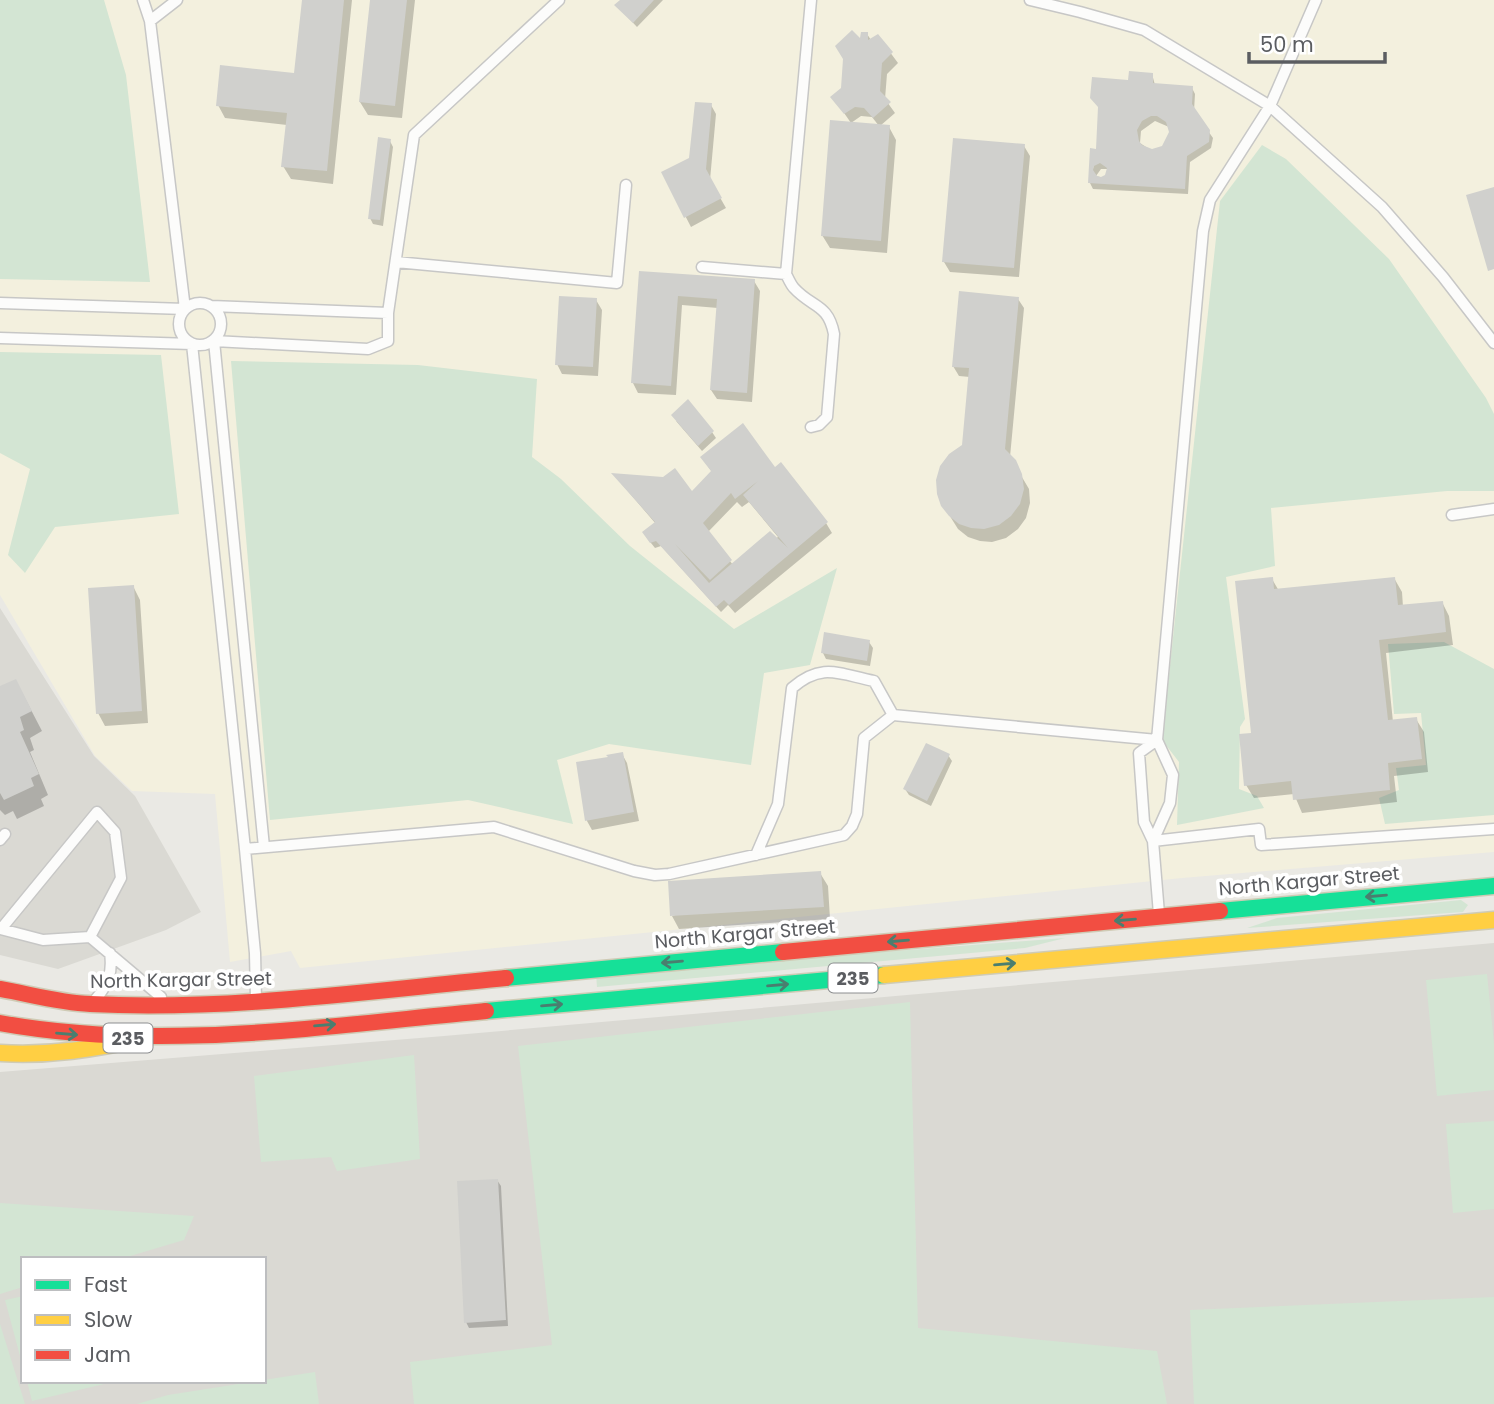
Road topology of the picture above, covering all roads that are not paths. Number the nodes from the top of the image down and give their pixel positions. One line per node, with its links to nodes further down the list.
1 (144, 0): 7 (lane)
2 (177, 0): 7 (lane)
3 (559, 0): 10 (lane)
4 (811, 0): 12 (lane)
5 (1030, 0): 8 (lane)
6 (1316, 0): 8 (lane)
7 (150, 20): 15 (lane)
8 (1270, 106): 19 (lane); 27 (lane)
9 (626, 185): 10 (lane)
10 (396, 262): 16 (lane)
11 (702, 267): 12 (lane)
12 (786, 274): 21 (lane)
13 (0, 303): 15 (lane)
14 (211, 306): 15 (lane); 16 (lane); 18 (lane)
15 (185, 309): 20 (lane)
16 (388, 313): 18 (lane)
17 (0, 338): 20 (lane)
18 (214, 341): 20 (lane); 24 (lane)
19 (1494, 342)
20 (192, 344): 25 (lane)
21 (811, 428)
22 (1494, 509): 23 (lane)
23 (1452, 515)
24 (240, 602): 25 (lane); 30 (lane)
25 (219, 605): 31 (lane)
26 (893, 715): 27 (lane); 32 (lane); 32 (lane)
27 (1157, 740): 29 (lane); 29 (lane)
28 (1494, 829): 29 (lane)
29 (1153, 841): 34 (lane)
30 (264, 847): 31 (lane); 32 (lane)
31 (245, 849): 41 (lane)
32 (756, 855)
33 (1494, 886): 34 (main road, North Kargar Street / 235, one-way to 34)
34 (1159, 917): 39 (main road, North Kargar Street / 235, one-way to 39)
35 (1494, 920): 44 (main road, 235, one-way to 35)
36 (1, 929): 37 (lane); 37 (lane)
37 (90, 937): 38 (lane)
38 (110, 952): 42 (lane); 43 (lane)
39 (483, 979): 41 (main road, North Kargar Street / 235); 44 (main road)
40 (0, 989): 42 (main road, North Kargar Street / 235)
41 (256, 1001): 43 (main road, North Kargar Street / 235)
42 (91, 1004): 43 (main road, North Kargar Street / 235)
43 (170, 1005)
44 (487, 1011): 46 (main road, 235, one-way to 44)
45 (0, 1023): 46 (main road, 235, one-way to 46)
46 (143, 1038): 47 (main road)
47 (0, 1053)

